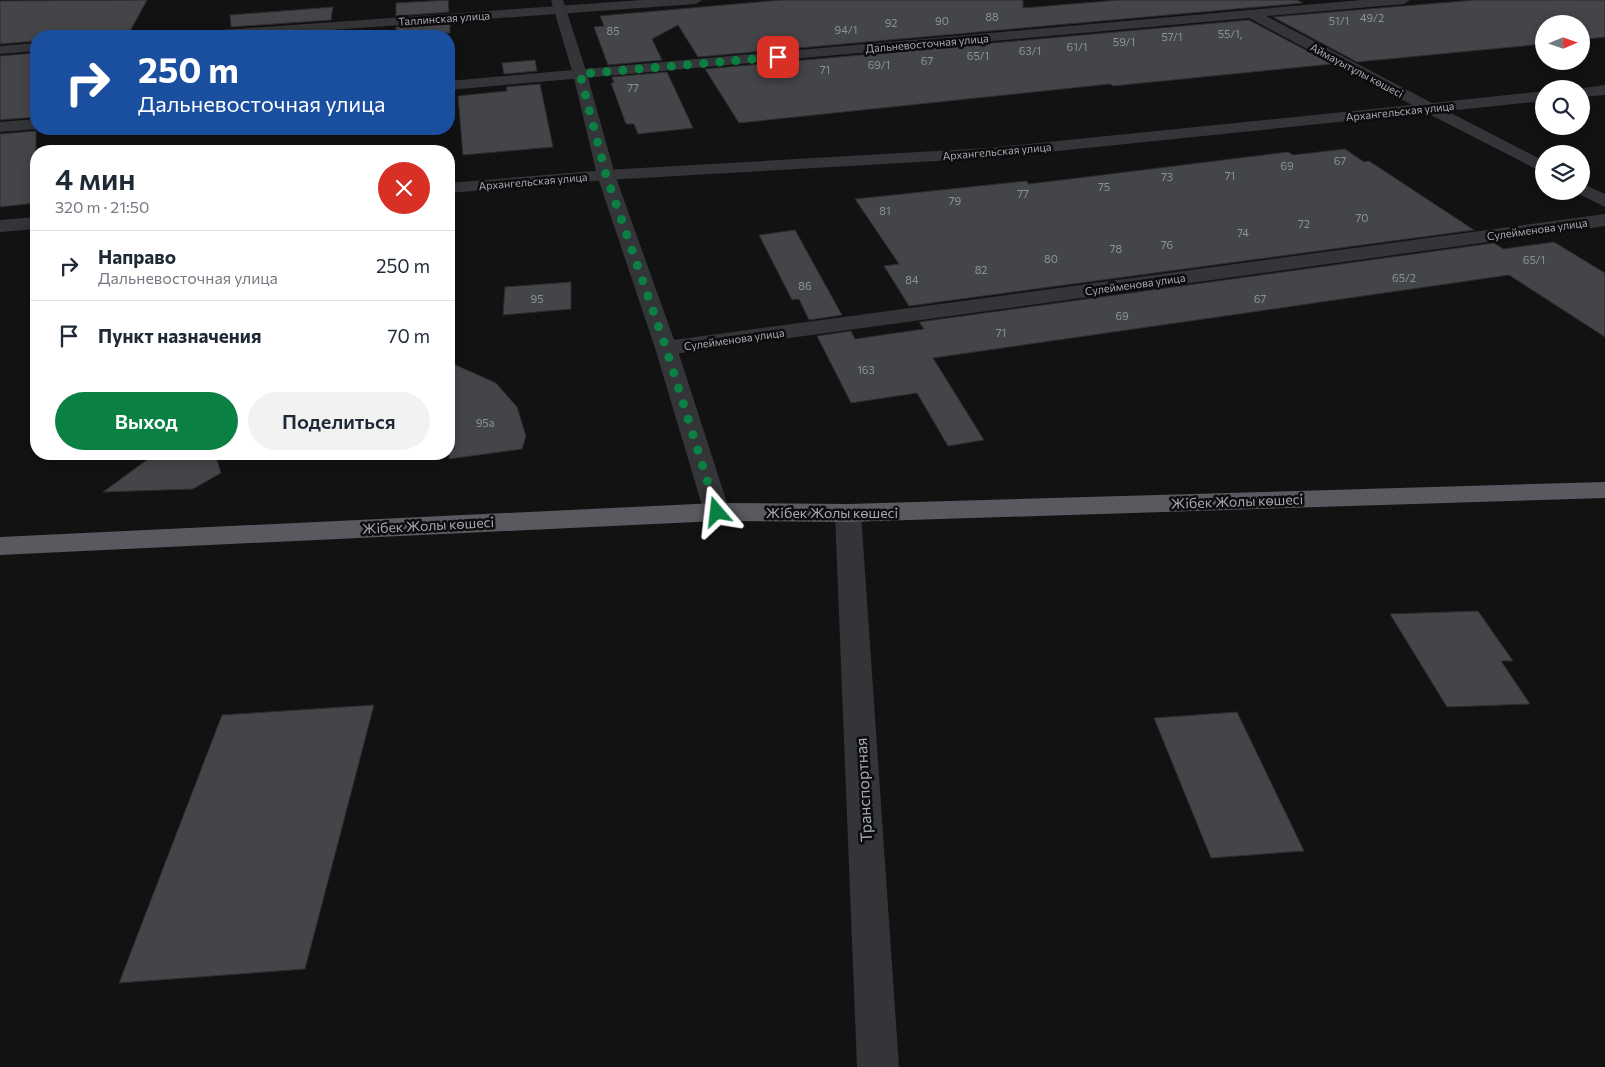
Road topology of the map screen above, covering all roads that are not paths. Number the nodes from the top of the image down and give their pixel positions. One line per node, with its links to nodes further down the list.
1 (696, 0): 4 (street, Таллинская улица)
2 (1223, 0): 5 (street, Аймауытұлы көшесі)
3 (1404, 0): 5 (street, Дальневосточная улица)
4 (559, 5): 6 (street, Таллинская улица); 9 (street)
5 (1252, 14): 9 (street, Дальневосточная улица); 14 (street, Аймауытұлы көшесі)
6 (264, 30)
7 (30, 48): 8 (street)
8 (0, 50)
9 (580, 74): 10 (street, Дальневосточная улица); 18 (street)
10 (455, 85)
11 (1605, 90): 12 (street)
12 (1590, 91)
13 (1535, 97): 14 (street, Архангельская улица)
14 (1431, 108): 17 (street, Аймауытұлы көшесі); 18 (street, Архангельская улица)
15 (30, 124): 16 (street)
16 (0, 127)
17 (1535, 163)
18 (606, 175): 19 (street, Архангельская улица); 25 (street)
19 (455, 188)
20 (1590, 193): 21 (street)
21 (1605, 201)
22 (1605, 220): 25 (street, Сулейменова улица)
23 (30, 224): 24 (street)
24 (0, 226)
25 (666, 348): 27 (street)
26 (1605, 490): 28 (highway, Жібек Жолы көшесі)
27 (717, 512): 28 (highway, Жібек Жолы көшесі); 29 (highway, Жібек Жолы көшесі)
28 (848, 513): 30 (street, Транспортная)
29 (0, 546)
30 (878, 1067)

